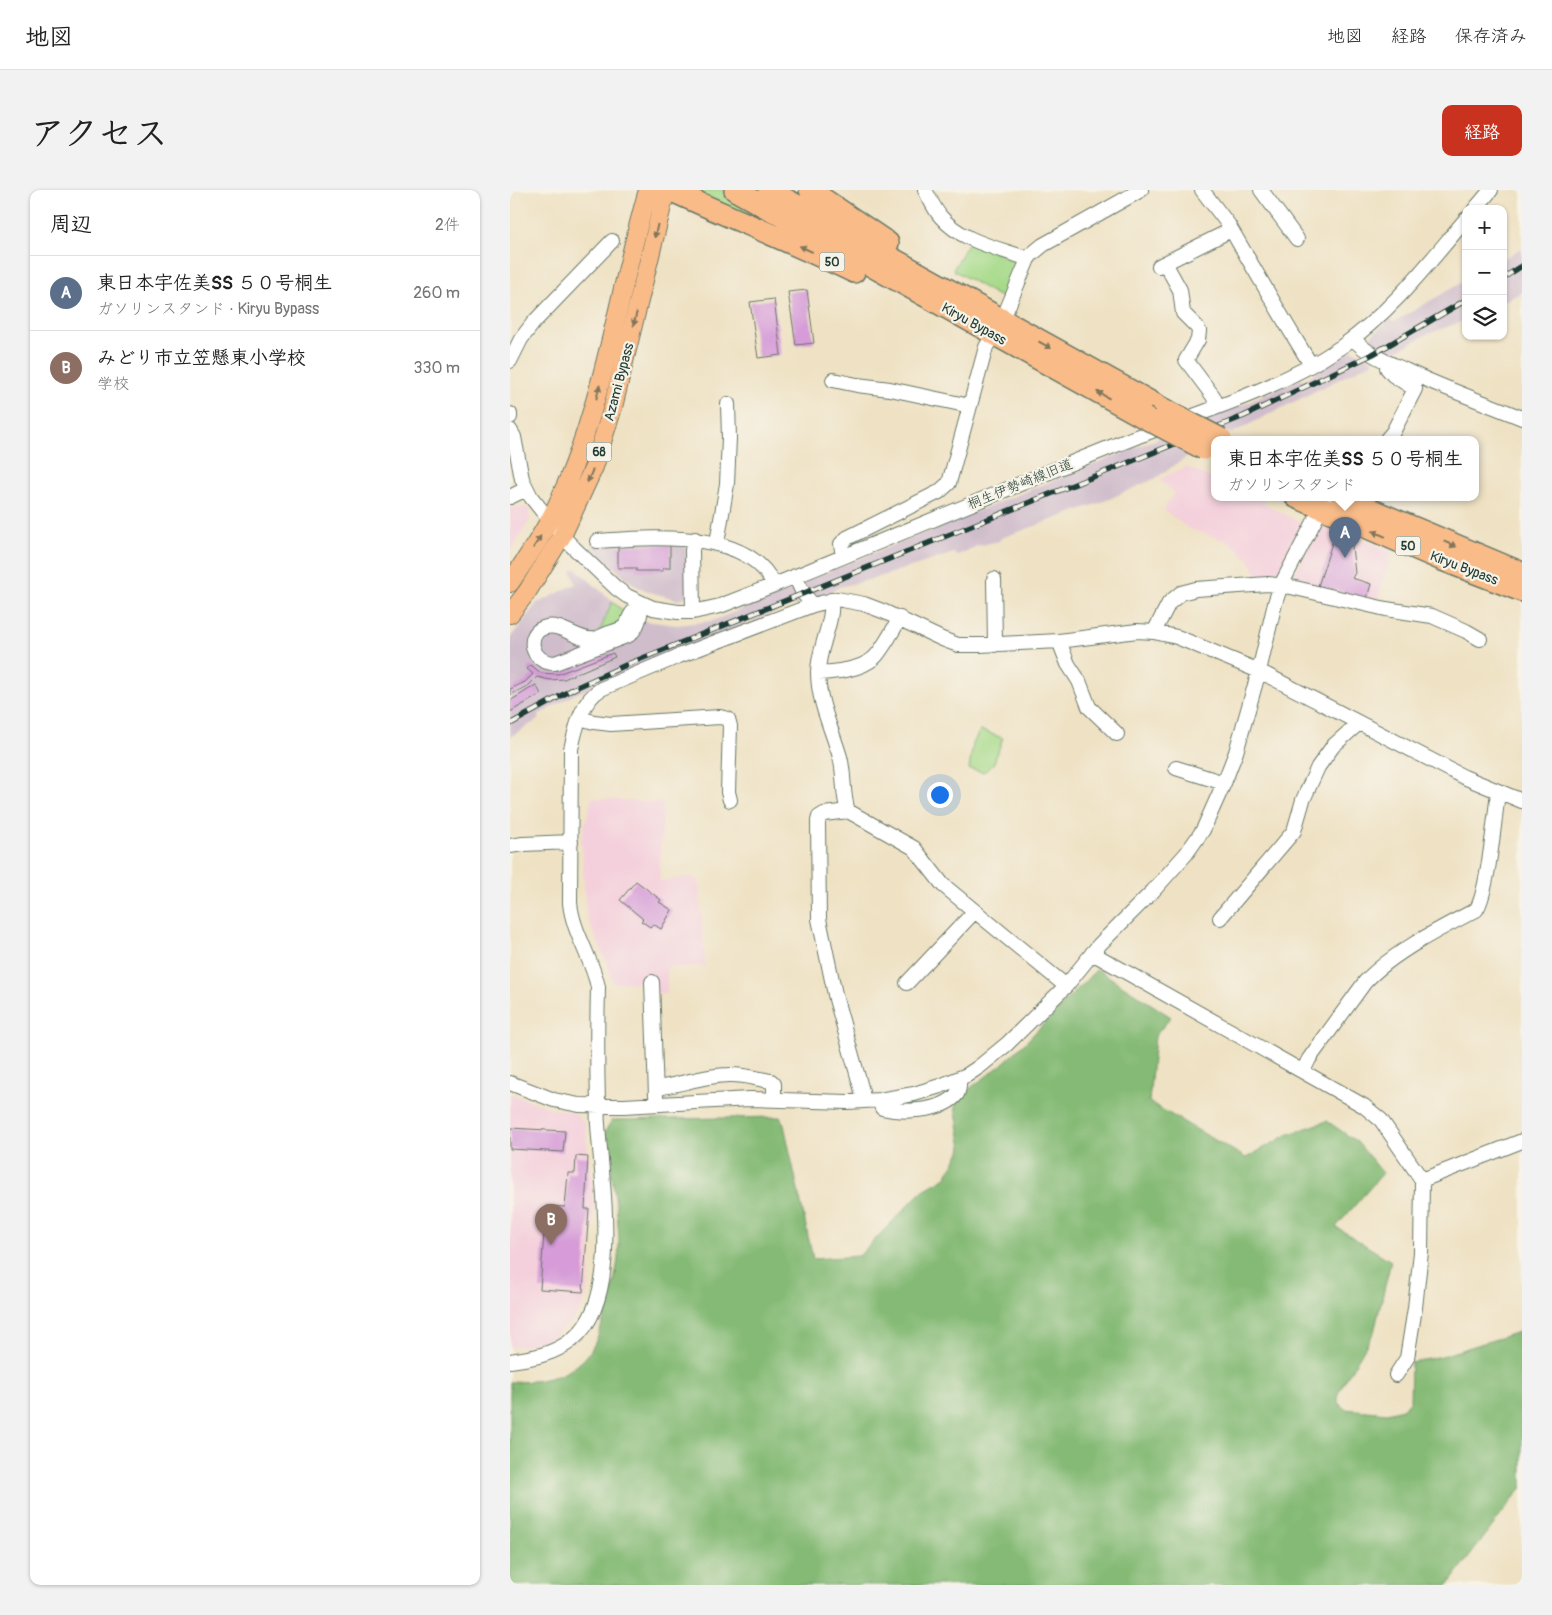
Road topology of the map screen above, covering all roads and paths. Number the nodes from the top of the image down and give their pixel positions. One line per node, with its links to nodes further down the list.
1 (648, 190): 35 (main road, Azami Bypass / 68, one-way to 1)
2 (666, 190): 36 (main road, Azami Bypass / 68, one-way to 36)
3 (670, 190): 18 (highway, 50, one-way to 3)
4 (735, 190): 18 (highway, Kiryu Bypass / 50)
5 (769, 190): 18 (highway, Kiryu Bypass / 50)
6 (810, 190): 18 (highway, 50)
7 (925, 190): 17 (street)
8 (1141, 190): 17 (street)
9 (1202, 190): 14 (street)
10 (1261, 190): 15 (street)
11 (1491, 190): 12 (street)
12 (1478, 205)
13 (1462, 224): 19 (street, 桐生伊勢崎線旧道)
14 (1231, 230): 22 (street); 26 (street)
15 (1297, 239)
16 (612, 241): 20 (street)
17 (1028, 259): 18 (street)
18 (998, 328): 25 (street); 30 (highway, Kiryu Bypass / 50, bridge)
19 (1353, 338): 21 (street); 22 (street, 桐生伊勢崎線旧道)
20 (510, 361)
21 (1387, 362): 27 (street); 29 (street)
22 (1312, 365): 26 (street, 桐生伊勢崎線旧道)
23 (833, 380): 25 (street)
24 (728, 404): 39 (street)
25 (970, 406): 40 (street)
26 (1218, 407): 40 (street, 桐生伊勢崎線旧道)
27 (1522, 418)
28 (510, 430): 31 (street)
29 (1390, 436)
30 (1211, 447)
31 (526, 489): 32 (street); 35 (street, 桐生伊勢崎線旧道)
32 (510, 497)
33 (1351, 501): 41 (highway, Kiryu Bypass / 50, one-way to 41)
34 (1324, 503): 46 (street); 47 (highway, Kiryu Bypass / 50, one-way to 34)
35 (550, 520): 36 (street, 桐生伊勢崎線旧道); 44 (main road, Azami Bypass / 68, one-way to 35)
36 (562, 536): 49 (street, 桐生伊勢崎線旧道); 52 (main road, Azami Bypass / 68)
37 (695, 539): 38 (street); 39 (street); 51 (street)
38 (597, 540)
39 (717, 543): 45 (street)
40 (843, 556): 42 (street, 桐生伊勢崎線旧道)
41 (1522, 573)
42 (795, 576): 45 (street, 桐生伊勢崎線旧道); 50 (street)
43 (994, 579): 58 (street)
44 (510, 582)
45 (774, 585): 51 (street, 桐生伊勢崎線旧道)
46 (1281, 585): 54 (street); 56 (street); 60 (street)
47 (1522, 590)
48 (831, 600): 50 (street); 53 (street); 61 (street)
49 (641, 603): 51 (street, 桐生伊勢崎線旧道); 55 (street); 59 (street)
50 (813, 605): 62 (street)
51 (693, 612)
52 (510, 614)
53 (900, 618): 58 (street); 61 (street)
54 (1154, 632): 57 (street); 60 (street)
55 (581, 636): 59 (street); 59 (street)
56 (1480, 639)
57 (1059, 641): 58 (street); 64 (street)
58 (995, 645)
59 (583, 653)
60 (1259, 671): 63 (street); 66 (street)
61 (818, 673): 70 (street)
62 (580, 718): 68 (street); 71 (street)
63 (1359, 723): 67 (street); 74 (street)
64 (1117, 734)
65 (1176, 768): 66 (street)
66 (1224, 783): 75 (street)
67 (1498, 792): 69 (street); 79 (street)
68 (730, 800)
69 (1522, 801)
70 (848, 811): 73 (street); 83 (street)
71 (571, 842): 72 (street); 85 (street)
72 (510, 846)
73 (975, 911): 77 (street); 78 (street)
74 (1220, 918)
75 (1092, 953): 78 (street); 79 (street)
76 (652, 982): 81 (street)
77 (907, 983)
78 (1066, 986): 83 (street)
79 (1303, 1071): 87 (street)
80 (510, 1083): 85 (street)
81 (656, 1088): 82 (street); 84 (street)
82 (774, 1099): 83 (street); 84 (street)
83 (863, 1101)
84 (656, 1104): 85 (street)
85 (598, 1105): 88 (street)
86 (1522, 1141): 87 (street)
87 (1422, 1180): 89 (street)
88 (510, 1361)
89 (1396, 1375)

